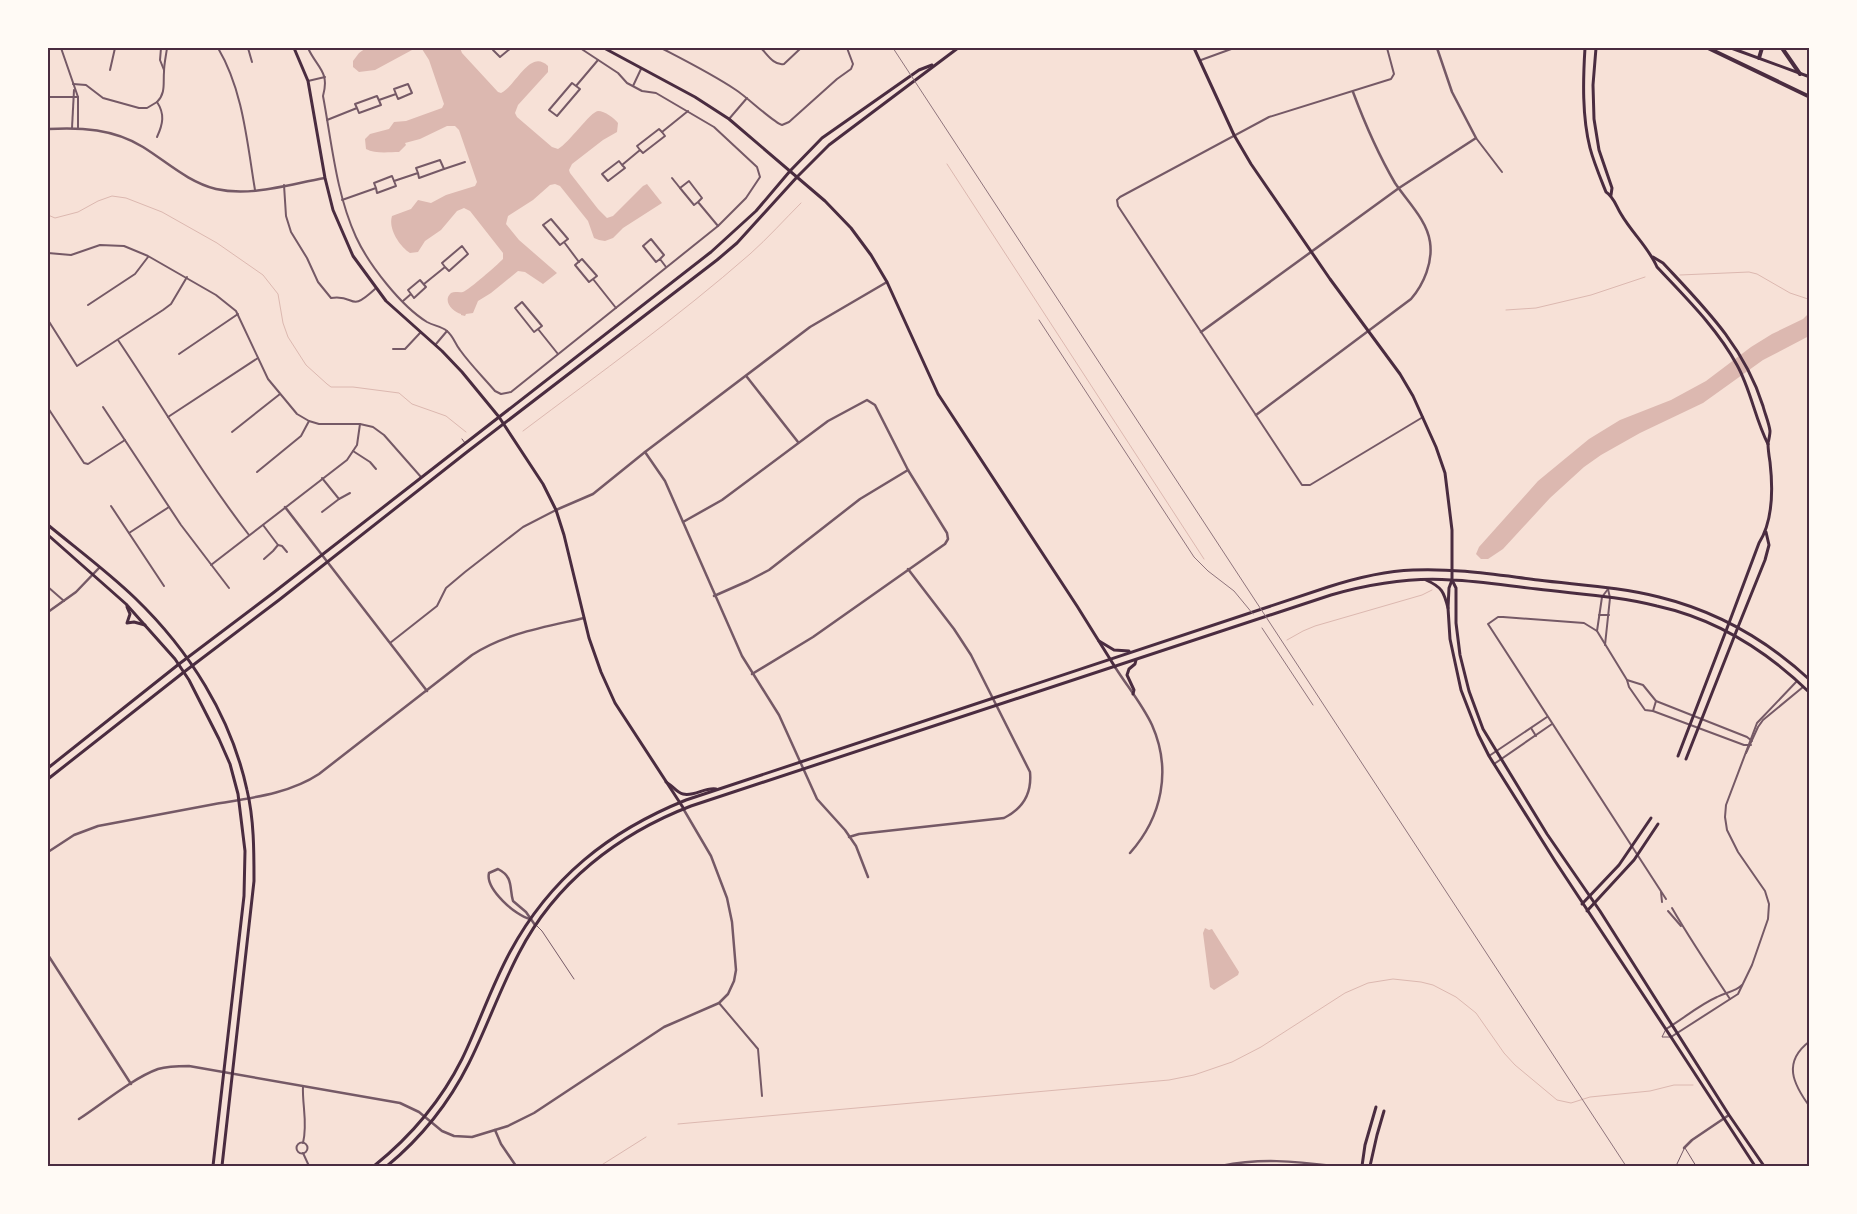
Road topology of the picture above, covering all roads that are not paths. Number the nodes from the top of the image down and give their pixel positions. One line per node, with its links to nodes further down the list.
1 (61, 48): 42 (street)
2 (109, 48): 3 (street)
3 (115, 48): 36 (street)
4 (161, 48): 37 (street)
5 (167, 48): 37 (street)
6 (218, 48): 81 (street)
7 (248, 48): 33 (street)
8 (294, 48): 41 (main road)
9 (308, 48): 39 (street)
10 (495, 48): 11 (street)
11 (511, 48)
12 (580, 48): 31 (street)
13 (604, 48): 29 (main road)
14 (661, 48): 52 (street)
15 (761, 48): 16 (street)
16 (801, 48)
17 (847, 48): 52 (street)
18 (958, 48): 34 (main road)
19 (1194, 48): 32 (main road)
20 (1234, 48): 32 (street)
21 (1387, 48): 46 (street)
22 (1438, 48): 65 (street)
23 (1585, 48): 82 (main road)
24 (1596, 48): 82 (main road)
25 (1708, 48): 51 (highway)
26 (1731, 48): 30 (main road)
27 (1762, 48): 30 (highway)
28 (1782, 48): 38 (highway)
29 (610, 49): 35 (main road)
30 (1758, 58): 38 (main road)
31 (598, 60): 43 (street); 44 (street)
32 (1200, 61): 63 (main road)
33 (252, 62)
34 (933, 65): 70 (main road); 73 (main road)
35 (641, 69): 44 (street); 57 (main road)
36 (110, 70)
37 (164, 70): 54 (street)
38 (1800, 74): 40 (main road)
39 (324, 77): 41 (street); 58 (street)
40 (1810, 77)
41 (308, 81): 74 (main road)
42 (73, 84): 45 (street); 54 (street)
43 (576, 86): 43 (street)
44 (633, 86): 56 (street)
45 (74, 90): 49 (street); 50 (street)
46 (1353, 92): 63 (street); 80 (street)
47 (396, 94): 47 (street); 53 (street)
48 (48, 97): 49 (street)
49 (73, 97): 50 (street); 59 (street)
50 (78, 97): 60 (street)
51 (1810, 97)
52 (748, 98): 57 (street)
53 (379, 100): 55 (street); 55 (street)
54 (157, 102): 64 (street)
55 (357, 108): 58 (street)
56 (688, 111): 62 (street); 85 (street)
57 (729, 119): 70 (main road)
58 (327, 120): 83 (street)
59 (72, 128): 60 (street); 61 (street)
60 (78, 128): 81 (street)
61 (48, 129)
62 (662, 132): 66 (street); 66 (street)
63 (1234, 134): 87 (main road); 109 (street)
64 (158, 137)
65 (1476, 138): 71 (street); 80 (street)
66 (640, 150): 68 (street)
67 (465, 162): 69 (street)
68 (622, 164): 68 (street)
69 (444, 169): 72 (street); 72 (street)
70 (790, 171): 73 (main road); 124 (main road)
71 (1502, 172)
72 (418, 173): 76 (street)
73 (796, 177): 97 (main road); 127 (main road)
74 (325, 178): 77 (street); 99 (main road)
75 (672, 178): 79 (street)
76 (394, 182): 78 (street); 78 (street)
77 (284, 186): 81 (street); 99 (street)
78 (376, 188): 83 (street)
79 (680, 188): 84 (street); 84 (street)
80 (1399, 188): 87 (street); 107 (street)
81 (255, 190)
82 (1611, 195): 90 (main road)
83 (342, 200): 101 (street)
84 (698, 202): 85 (street)
85 (718, 226): 94 (street)
86 (564, 242): 86 (street); 92 (street)
87 (1311, 252): 107 (main road); 109 (street)
88 (48, 253): 89 (street)
89 (148, 256): 95 (street); 102 (street)
90 (1653, 257): 133 (main road); 133 (main road)
91 (660, 259): 91 (street); 94 (street)
92 (579, 262): 96 (street); 96 (street)
93 (445, 267): 93 (street); 98 (street)
94 (666, 267): 103 (street)
95 (187, 278): 104 (street); 111 (street)
96 (593, 279): 103 (street)
97 (888, 282): 117 (street); 188 (main road)
98 (424, 284): 100 (street); 100 (street)
99 (375, 289): 110 (main road)
100 (411, 294): 101 (street)
101 (403, 301): 108 (street)
102 (88, 305)
103 (616, 308): 115 (street)
104 (238, 314): 114 (street); 116 (street)
105 (48, 320): 111 (street)
106 (538, 329): 106 (street); 115 (street)
107 (1369, 330): 121 (street); 123 (main road)
108 (447, 331): 112 (street); 115 (street)
109 (1201, 332): 121 (street)
110 (420, 333): 112 (main road); 113 (street)
111 (118, 340): 122 (street)
112 (435, 345): 124 (main road)
113 (393, 349)
114 (179, 354)
115 (558, 354)
116 (258, 358): 118 (street); 122 (street)
117 (746, 376): 131 (street); 135 (street)
118 (280, 394): 125 (street); 128 (street)
119 (103, 407): 130 (street)
120 (48, 408): 130 (street)
121 (1256, 415): 123 (street)
122 (168, 417): 155 (street)
123 (1423, 417): 164 (main road)
124 (499, 418): 127 (main road); 132 (main road)
125 (309, 421): 126 (street); 138 (street)
126 (360, 424): 134 (street); 139 (street)
127 (504, 425): 141 (main road); 147 (main road)
128 (232, 432)
129 (462, 439): 132 (lane)
130 (125, 440): 145 (street)
131 (798, 442): 137 (street); 149 (street)
132 (465, 443): 139 (main road)
133 (1768, 444): 152 (main road)
134 (353, 451): 136 (street); 140 (street)
135 (645, 452): 147 (street); 149 (street)
136 (376, 469)
137 (908, 470): 163 (street); 172 (street)
138 (257, 472)
139 (421, 477): 141 (main road); 158 (main road)
140 (322, 478): 143 (street); 146 (street)
141 (427, 484): 160 (main road)
142 (350, 493): 143 (street)
143 (339, 499): 148 (street)
144 (111, 506): 153 (street)
145 (169, 507): 153 (street); 161 (street)
146 (285, 507): 151 (street); 158 (street)
147 (556, 510): 181 (main road); 189 (street)
148 (322, 512)
149 (683, 522): 172 (street)
150 (48, 525): 162 (main road)
151 (262, 525): 155 (street); 156 (street)
152 (1766, 532): 182 (main road); 184 (main road)
153 (129, 533): 168 (street)
154 (48, 535): 165 (main road)
155 (249, 535): 161 (street)
156 (278, 544): 157 (street); 159 (street)
157 (287, 552)
158 (322, 555): 160 (street); 192 (main road)
159 (264, 559)
160 (327, 562): 189 (street); 196 (main road)
161 (212, 565): 170 (street)
162 (99, 568): 165 (street); 192 (main road)
163 (908, 569): 199 (street); 208 (street)
164 (1452, 571): 167 (main road); 171 (main road); 191 (main road)
165 (94, 574): 175 (street); 176 (main road)
166 (1423, 579): 167 (main road); 177 (main road); 194 (main road)
167 (1452, 580): 173 (main road); 177 (main road); 223 (main road)
168 (164, 586)
169 (48, 587): 175 (street)
170 (229, 588)
171 (1608, 589): 173 (street); 174 (street); 182 (main road)
172 (714, 596): 199 (street)
173 (1602, 597): 174 (main road); 179 (street)
174 (1610, 598): 180 (street); 186 (main road)
175 (64, 601): 178 (street)
176 (126, 604): 183 (main road); 183 (main road)
177 (1448, 608): 224 (main road)
178 (48, 612)
179 (1599, 614): 180 (street); 185 (street)
180 (1609, 616): 190 (street)
181 (584, 618): 204 (street); 233 (main road)
182 (1730, 623): 184 (main road); 186 (main road)
183 (147, 626): 195 (main road)
184 (1738, 627): 187 (main road); 201 (main road)
185 (1597, 631): 190 (street); 214 (street)
186 (1727, 631): 187 (main road); 213 (main road)
187 (1735, 635): 202 (main road); 215 (main road)
188 (1099, 640): 191 (main road); 193 (main road)
189 (390, 643): 204 (street)
190 (1605, 645): 200 (street)
191 (1132, 652): 193 (main road)
192 (187, 658): 195 (main road); 196 (main road)
193 (1110, 658): 197 (main road); 208 (main road)
194 (1136, 660): 197 (main road); 206 (main road)
195 (179, 664): 198 (main road); 230 (main road)
196 (192, 666): 198 (main road); 235 (main road)
197 (1115, 667): 206 (street); 211 (main road)
198 (184, 672): 232 (main road); 236 (main road)
199 (752, 674): 228 (street)
200 (1628, 680): 210 (street); 212 (street)
201 (1810, 680)
202 (1797, 681): 203 (main road); 207 (street)
203 (1803, 687): 205 (main road); 209 (street)
204 (427, 691): 235 (street)
205 (1810, 693)
206 (1133, 694): 243 (street)
207 (1784, 695): 209 (street); 221 (street)
208 (994, 698): 211 (street); 228 (main road)
209 (1788, 699): 221 (street)
210 (1656, 701): 212 (street); 213 (street)
211 (998, 705): 231 (main road); 241 (street)
212 (1653, 711): 217 (street)
213 (1693, 716): 215 (street); 217 (main road)
214 (1548, 717): 216 (street); 219 (street)
215 (1701, 719): 218 (main road); 221 (street)
216 (1552, 724): 220 (street); 245 (street)
217 (1690, 724): 218 (street); 225 (main road)
218 (1698, 727): 222 (street); 226 (main road)
219 (1531, 728): 220 (street); 223 (street)
220 (1536, 736): 227 (street)
221 (1751, 740): 222 (street)
222 (1749, 745): 259 (street)
223 (1495, 752): 224 (street); 227 (main road)
224 (1489, 756): 229 (main road)
225 (1678, 756)
226 (1686, 759)
227 (1500, 760): 229 (street); 246 (main road)
228 (800, 762): 231 (street); 234 (main road)
229 (1494, 764): 249 (main road)
230 (48, 768)
231 (804, 769): 238 (main road); 241 (street)
232 (48, 778)
233 (666, 782): 234 (main road); 237 (main road)
234 (717, 789): 237 (main road)
235 (249, 798): 236 (street); 269 (main road)
236 (239, 800): 242 (street); 268 (main road)
237 (679, 802): 238 (main road); 254 (main road)
238 (684, 809): 255 (main road); 262 (street)
239 (1651, 818): 246 (main road)
240 (1658, 824): 250 (main road)
241 (849, 837): 244 (street)
242 (48, 852)
243 (1130, 853)
244 (868, 877)
245 (1661, 892): 247 (street); 248 (street)
246 (1589, 897): 249 (main road); 250 (main road)
247 (1666, 899)
248 (1662, 902)
249 (1582, 904): 252 (main road)
250 (1594, 904): 252 (main road); 263 (main road)
251 (1672, 908): 256 (street)
252 (1587, 911): 264 (main road)
253 (1668, 911): 256 (street)
254 (530, 919): 254 (street); 255 (street); 277 (main road)
255 (535, 925): 258 (lane); 280 (main road)
256 (1683, 928): 260 (street)
257 (48, 956): 270 (street)
258 (574, 978)
259 (1744, 983): 260 (street); 261 (street)
260 (1726, 994): 261 (street); 263 (street)
261 (1730, 999): 265 (street)
262 (719, 1002): 272 (street); 281 (street)
263 (1672, 1025): 264 (street); 265 (main road)
264 (1666, 1029): 266 (main road); 266 (lane)
265 (1678, 1033): 266 (street); 276 (main road)
266 (1672, 1037): 278 (main road)
267 (1810, 1041): 274 (street)
268 (223, 1072): 269 (street); 270 (street); 285 (main road)
269 (232, 1073): 271 (street); 286 (main road)
270 (131, 1084): 279 (street)
271 (303, 1085): 277 (street); 282 (street)
272 (762, 1096)
273 (1376, 1107): 294 (main road)
274 (1810, 1107)
275 (1384, 1111): 295 (main road)
276 (1729, 1115): 278 (street); 299 (main road)
277 (424, 1117): 280 (street); 288 (main road)
278 (1723, 1118): 283 (street); 298 (main road)
279 (79, 1119)
280 (431, 1122): 281 (street); 289 (main road)
281 (495, 1130): 290 (street)
282 (303, 1143): 284 (street); 284 (street)
283 (1684, 1148): 296 (lane); 297 (lane)
284 (303, 1153): 287 (street)
285 (213, 1166)
286 (222, 1166)
287 (309, 1166)
288 (374, 1166)
289 (387, 1166)
290 (516, 1166)
291 (1221, 1166): 292 (street)
292 (1227, 1166): 293 (street)
293 (1333, 1166)
294 (1362, 1166)
295 (1370, 1166)
296 (1676, 1166)
297 (1696, 1166)
298 (1755, 1166)
299 (1764, 1166)

